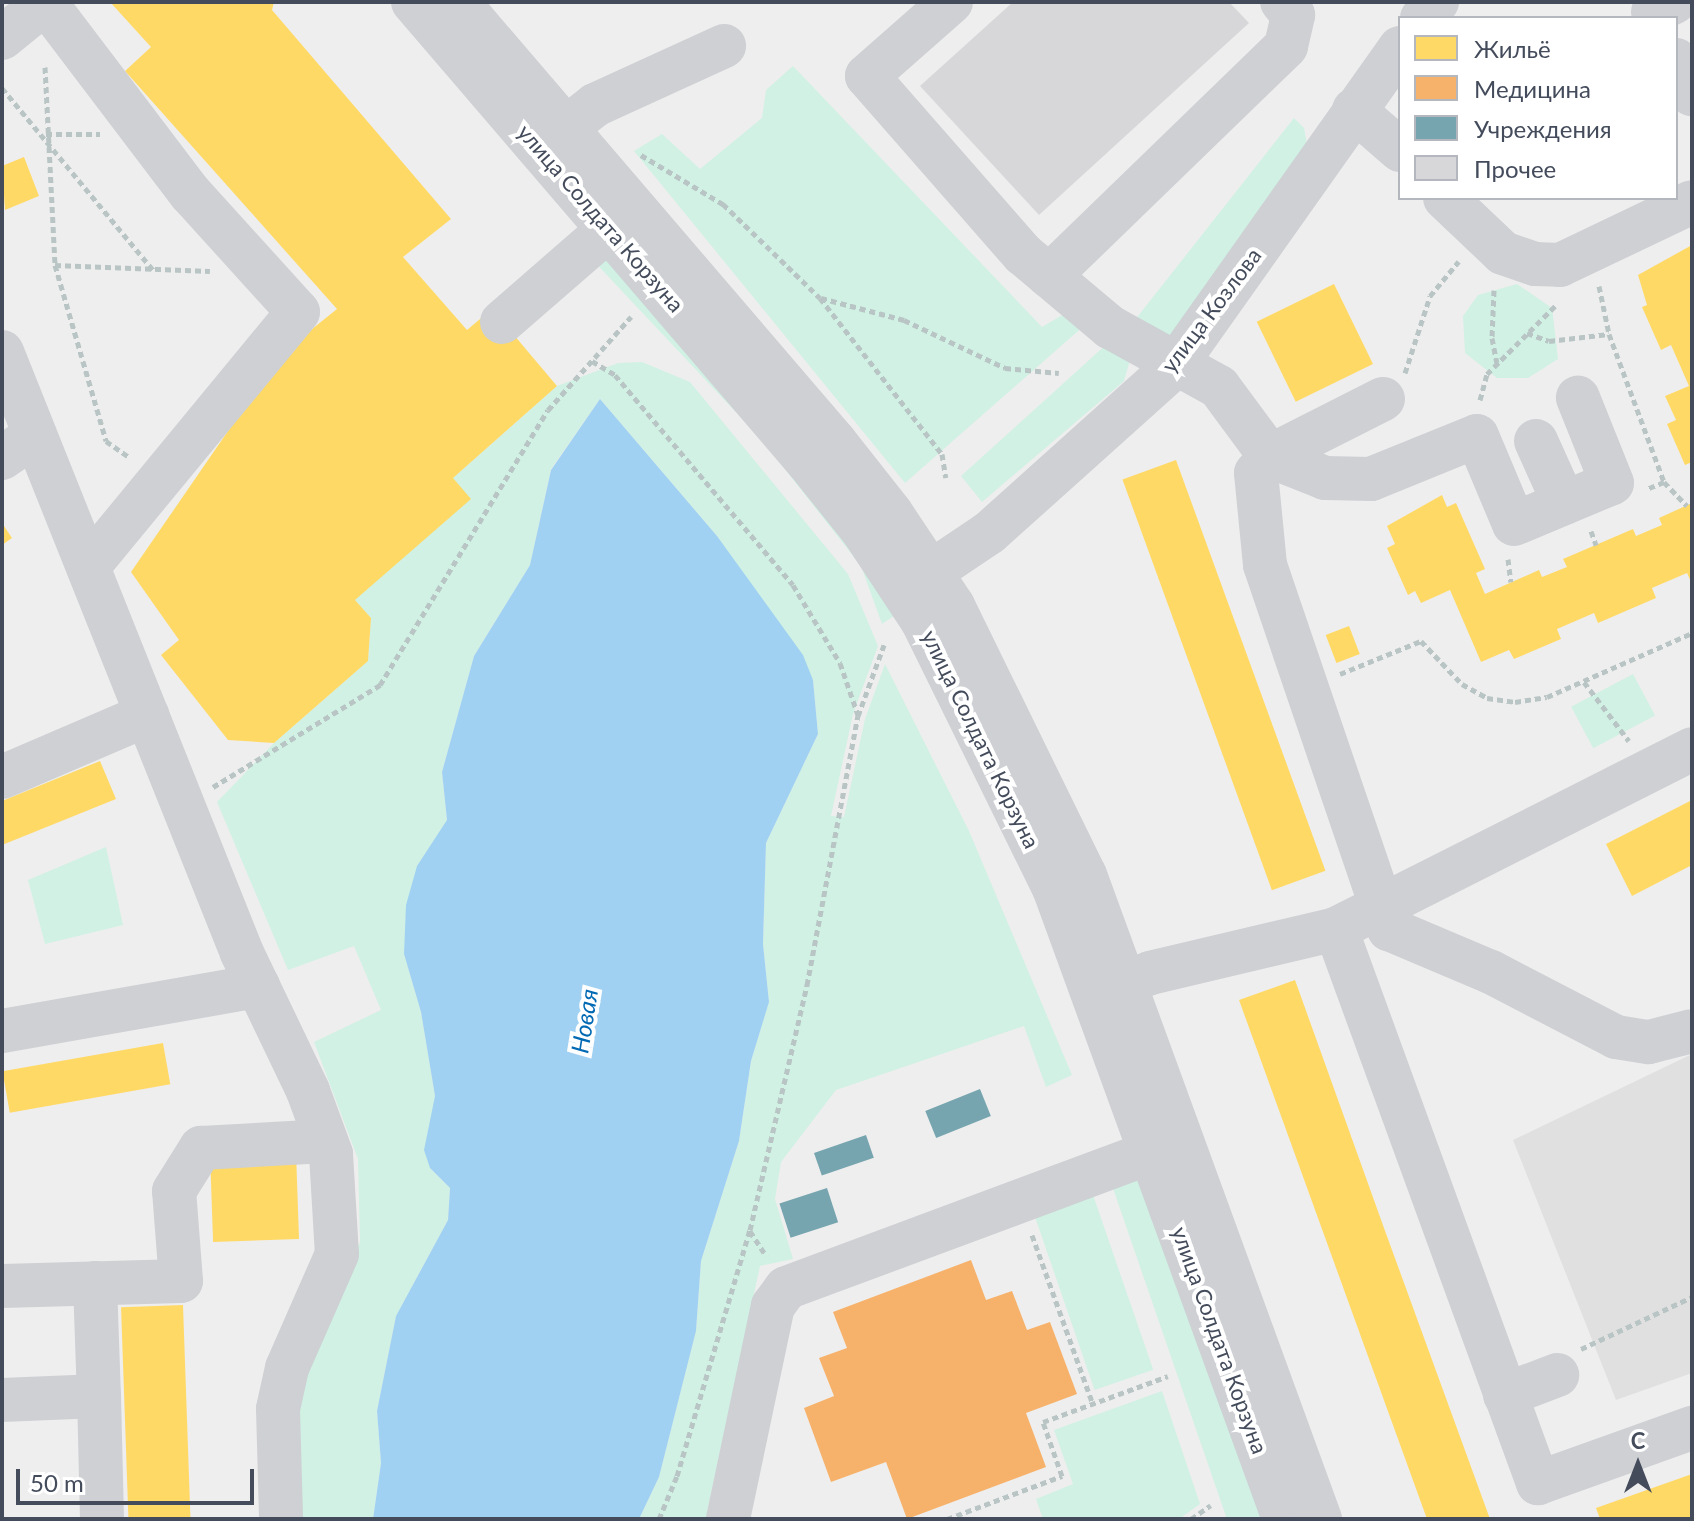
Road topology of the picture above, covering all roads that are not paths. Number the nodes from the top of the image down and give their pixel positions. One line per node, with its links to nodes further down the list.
1 (46, 2): 6 (street); 27 (street)
2 (413, 2): 16 (street, улица Солдата Корзуна)
3 (458, 2): 12 (street, улица Солдата Корзуна)
4 (951, 2): 17 (street)
5 (1292, 6): 17 (street)
6 (2, 38)
7 (724, 46): 12 (street)
8 (1398, 51): 11 (street, улица Козлова)
9 (1678, 64): 10 (street)
10 (1692, 95)
11 (1354, 110): 13 (street); 20 (street, улица Козлова)
12 (567, 127): 16 (street, улица Солдата Корзуна)
13 (1398, 148)
14 (1692, 202): 15 (street)
15 (1468, 215)
16 (623, 218): 18 (street); 28 (street, улица Солдата Корзуна)
17 (1049, 276): 20 (street)
18 (502, 322)
19 (2, 352): 24 (street)
20 (1174, 367): 25 (street); 28 (street, улица Козлова)
21 (1578, 398): 26 (street)
22 (1383, 399): 25 (street)
23 (1536, 441): 26 (street)
24 (19, 446): 27 (street)
25 (1270, 456): 26 (street); 32 (street)
26 (1564, 503)
27 (88, 567): 29 (street)
28 (918, 582): 35 (street, улица Солдата Корзуна)
29 (147, 715): 31 (street); 34 (street)
30 (1692, 749): 32 (street)
31 (2, 777)
32 (1379, 907): 33 (street); 37 (street)
33 (1336, 929): 35 (street); 43 (street)
34 (258, 986): 36 (street); 38 (street)
35 (1112, 988): 39 (street, улица Солдата Корзуна)
36 (2, 1031)
37 (1692, 1031)
38 (326, 1141): 40 (street); 48 (street)
39 (1168, 1146): 49 (street); 50 (street, улица Солдата Корзуна); 51 (street, улица Солдата Корзуна)
40 (95, 1283): 41 (street); 44 (street)
41 (2, 1286)
42 (1557, 1375): 43 (street)
43 (1505, 1395): 46 (street)
44 (99, 1396): 45 (street); 47 (street)
45 (2, 1400)
46 (1692, 1428)
47 (102, 1519)
48 (281, 1519)
49 (728, 1519)
50 (1284, 1519)
51 (1320, 1519)

